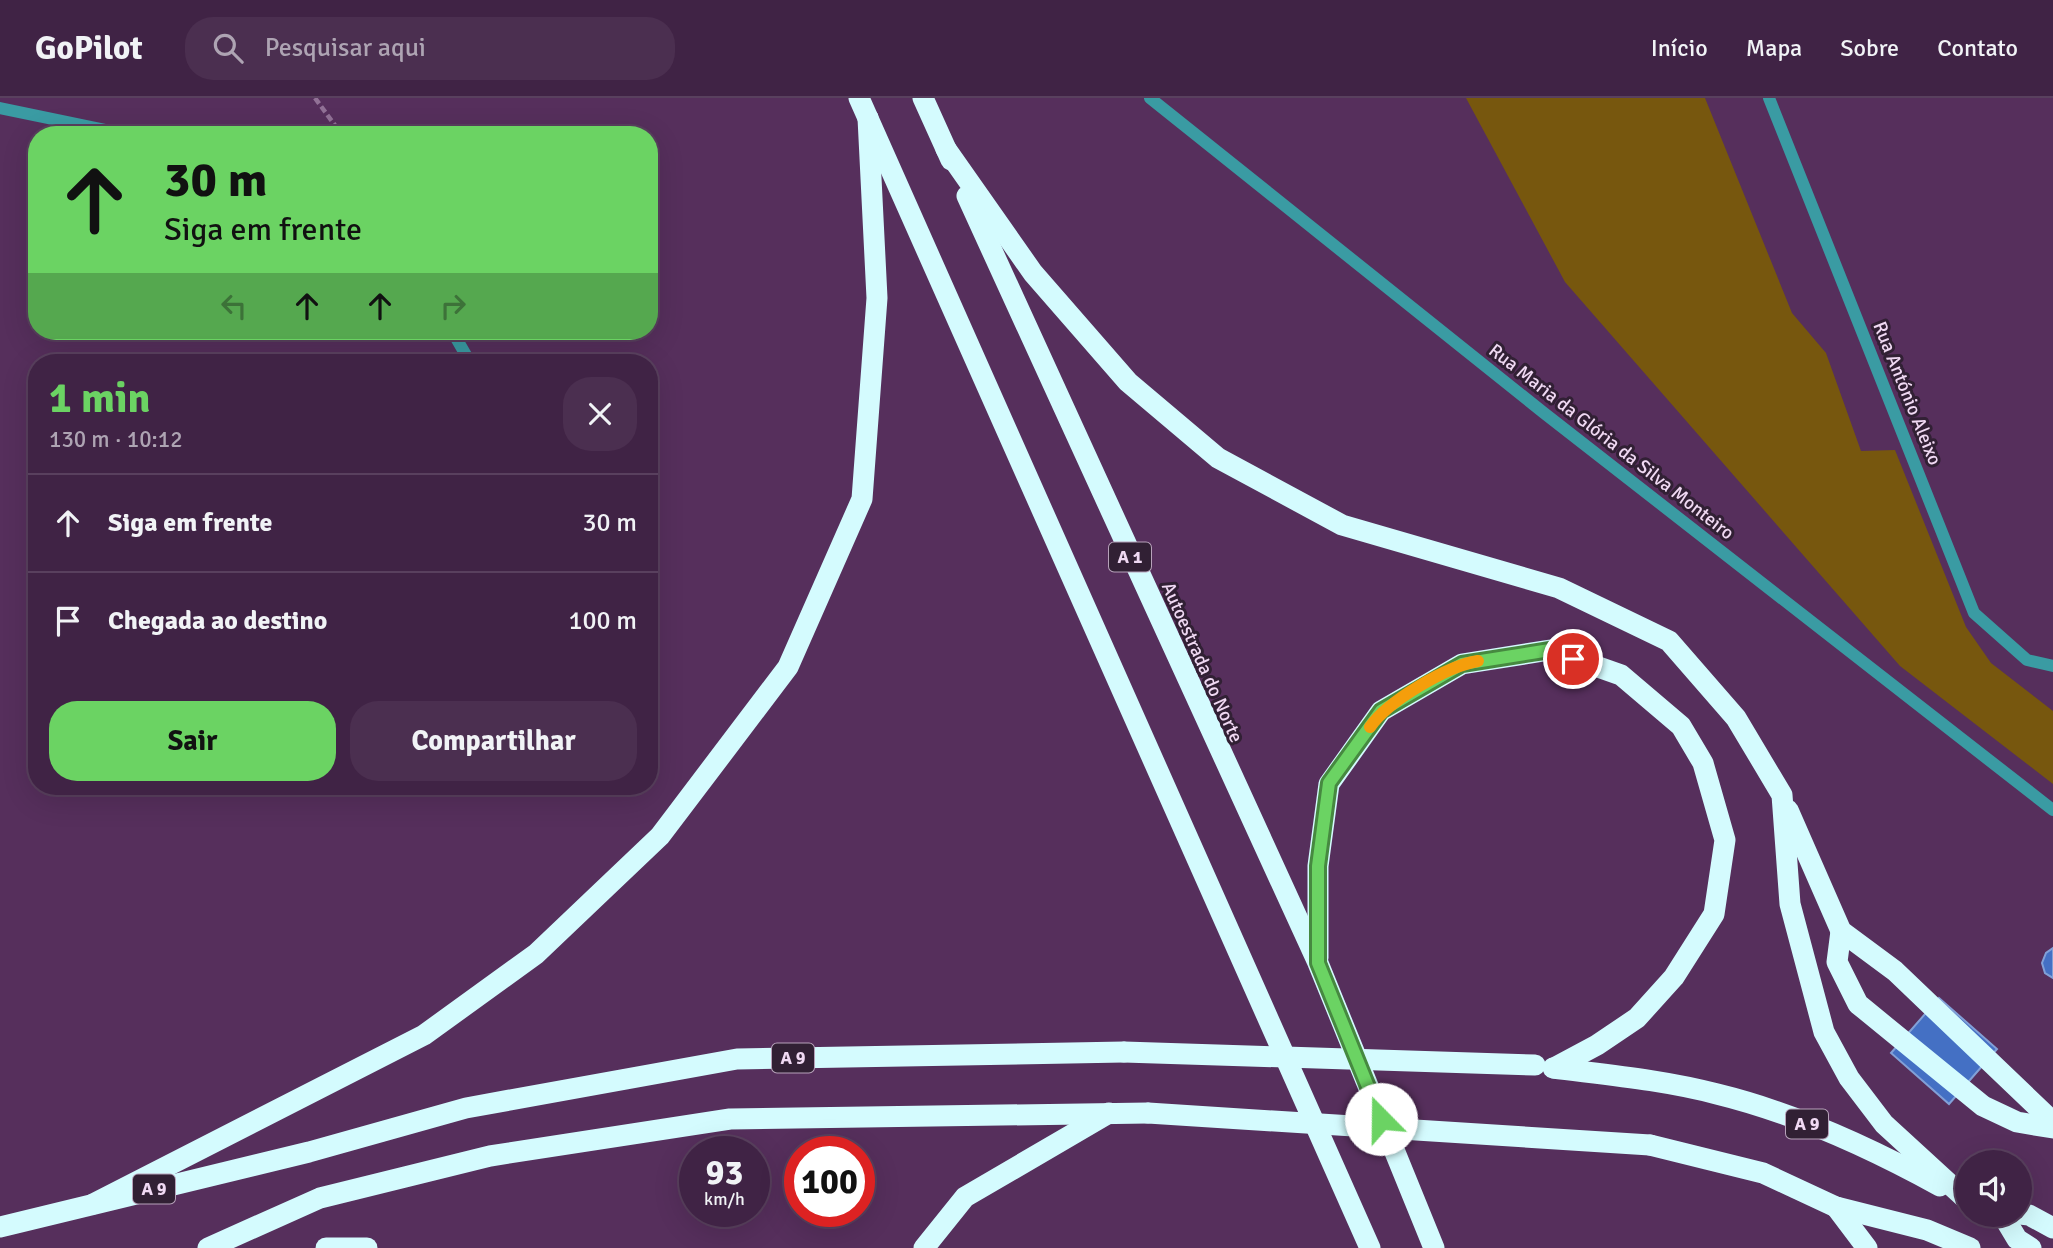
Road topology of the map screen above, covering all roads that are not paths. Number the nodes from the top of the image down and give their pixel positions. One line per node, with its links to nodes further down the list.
1 (859, 98): 6 (highway)
2 (923, 98): 8 (highway, Autoestrada do Norte / A 1)
3 (1150, 98): 11 (street, Rua Maria da Glória da Silva Monteiro)
4 (1769, 98): 9 (street, Rua António Aleixo)
5 (0, 108): 7 (street)
6 (868, 118): 20 (highway); 21 (highway)
7 (87, 126)
8 (946, 149): 10 (highway); 13 (highway, Autoestrada do Norte / A 1)
9 (2053, 666)
10 (1782, 795): 12 (highway); 18 (highway)
11 (2053, 810)
12 (1841, 931): 16 (highway); 17 (highway)
13 (1318, 963): 14 (highway); 34 (highway, Autoestrada do Norte / A 1)
14 (1544, 1067): 19 (highway, A 9); 21 (highway, A 9, bridge)
15 (1111, 1112): 22 (highway, bridge); 28 (highway); 31 (highway)
16 (2053, 1122)
17 (2053, 1128)
18 (1955, 1189)
19 (1955, 1194)
20 (1350, 1201): 32 (highway); 33 (highway)
21 (93, 1204): 24 (highway, A 9)
22 (1836, 1207): 27 (highway); 35 (highway)
23 (2032, 1217): 26 (highway)
24 (0, 1227)
25 (2010, 1227): 38 (highway)
26 (2053, 1228)
27 (1927, 1230): 36 (highway); 37 (highway)
28 (208, 1248)
29 (326, 1248): 30 (highway)
30 (365, 1248)
31 (924, 1248)
32 (1356, 1248)
33 (1370, 1248)
34 (1434, 1248)
35 (1867, 1248)
36 (1944, 1248)
37 (1969, 1248)
38 (2031, 1248)

